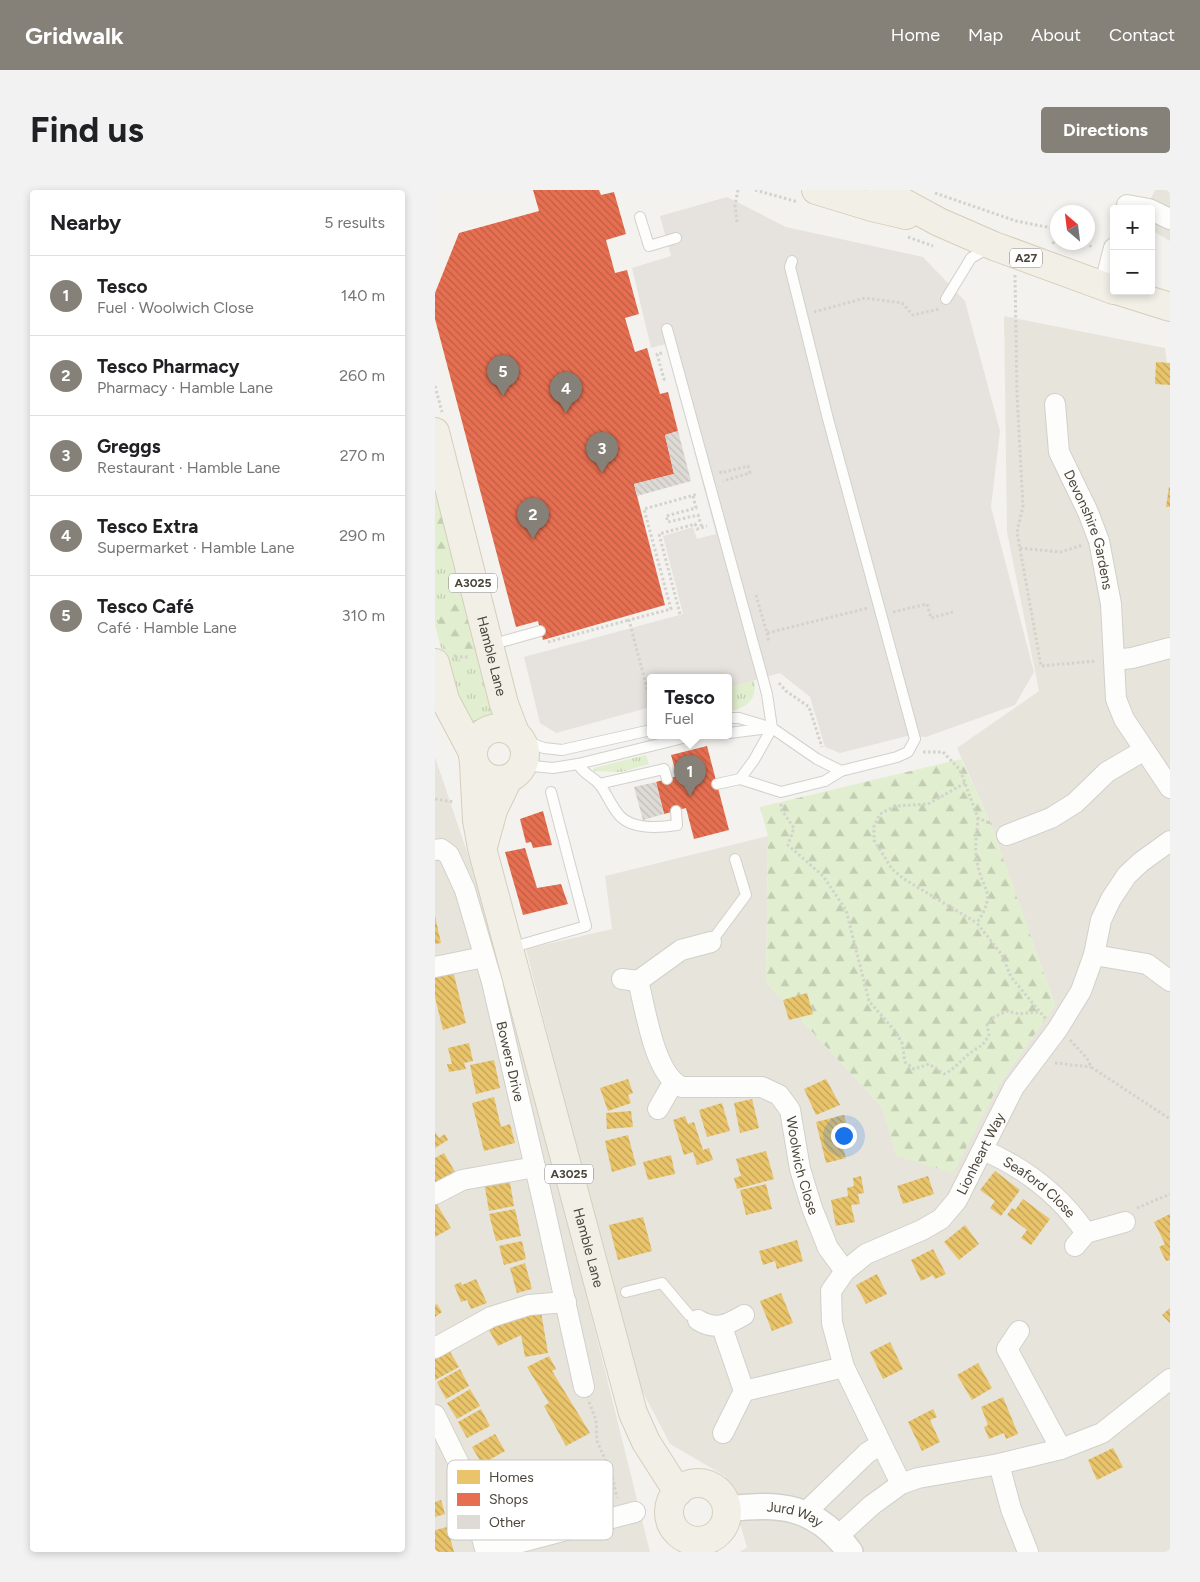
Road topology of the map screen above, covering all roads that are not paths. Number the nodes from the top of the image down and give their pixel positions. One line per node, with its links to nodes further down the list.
1 (816, 190): 6 (main road, A27)
2 (880, 190): 6 (main road, A27)
3 (1155, 212): 5 (street)
4 (640, 217): 7 (lane)
5 (1170, 219)
6 (939, 222): 8 (main road, A27)
7 (676, 238)
8 (994, 246): 10 (main road, A27); 12 (lane)
9 (792, 261): 31 (lane)
10 (1110, 288)
11 (1132, 295): 13 (main road, A27)
12 (946, 304)
13 (1170, 306)
14 (667, 329): 23 (lane)
15 (1055, 404): 21 (street, Devonshire Gardens)
16 (439, 424): 19 (main road, Hamble Lane / A3025)
17 (541, 631): 19 (lane)
18 (1170, 648): 21 (street)
19 (490, 650): 28 (main road, Hamble Lane / A3025)
20 (441, 659): 29 (main road, Hamble Lane / A3025)
21 (1114, 660): 27 (street, Devonshire Gardens)
22 (732, 718): 23 (lane)
23 (772, 728): 25 (lane); 31 (lane); 33 (lane)
24 (647, 731): 28 (lane)
25 (732, 733)
26 (679, 739): 30 (lane)
27 (1143, 751): 36 (street, Devonshire Gardens); 39 (street)
28 (516, 754): 29 (main road); 29 (main road); 30 (lane); 41 (main road)
29 (473, 757): 41 (main road, Hamble Lane / A3025)
30 (578, 764): 34 (lane)
31 (841, 771): 33 (lane)
32 (667, 779): 34 (lane)
33 (740, 779): 35 (lane)
34 (599, 784): 38 (lane)
35 (717, 784)
36 (1170, 788)
37 (551, 792): 45 (lane)
38 (675, 811)
39 (1007, 835)
40 (1170, 841): 46 (street, Lionheart Way)
41 (482, 848): 45 (main road, Hamble Lane / A3025)
42 (435, 850): 45 (street, Bowers Drive)
43 (735, 859): 44 (lane)
44 (711, 942): 49 (street)
45 (496, 952): 47 (street); 52 (street, Bowers Drive); 74 (main road, Hamble Lane / A3025)
46 (1094, 955): 48 (street); 51 (street, Lionheart Way)
47 (435, 967)
48 (1170, 981)
49 (673, 1083): 50 (street); 55 (street, Woolwich Close)
50 (658, 1109)
51 (983, 1150): 54 (street, Seaford Close); 55 (street, Lionheart Way)
52 (535, 1167): 53 (street); 57 (street, Bowers Drive)
53 (435, 1194)
54 (1125, 1222)
55 (845, 1270): 63 (street, Lionheart Way)
56 (626, 1292): 59 (lane)
57 (566, 1302): 62 (street); 65 (street, Bowers Drive)
58 (744, 1315): 60 (street)
59 (698, 1320): 60 (street)
60 (723, 1327): 66 (street)
61 (1019, 1331): 70 (street)
62 (435, 1348)
63 (844, 1367): 66 (street); 69 (street, Lionheart Way)
64 (1170, 1379): 70 (street)
65 (584, 1388)
66 (744, 1391): 68 (street)
67 (435, 1415): 71 (street)
68 (723, 1433)
69 (881, 1444): 73 (street, Lionheart Way); 76 (street)
70 (1061, 1449): 72 (street)
71 (457, 1460)
72 (999, 1464): 73 (street); 82 (street)
73 (901, 1484): 80 (street)
74 (678, 1492): 75 (main road); 81 (main road)
75 (727, 1509): 76 (street, Jurd Way); 81 (main road)
76 (805, 1513): 80 (street, Jurd Way)
77 (627, 1514): 78 (street)
78 (613, 1518)
79 (529, 1540): 83 (street)
80 (844, 1544)
81 (690, 1546)
82 (1024, 1551)
83 (493, 1552)

